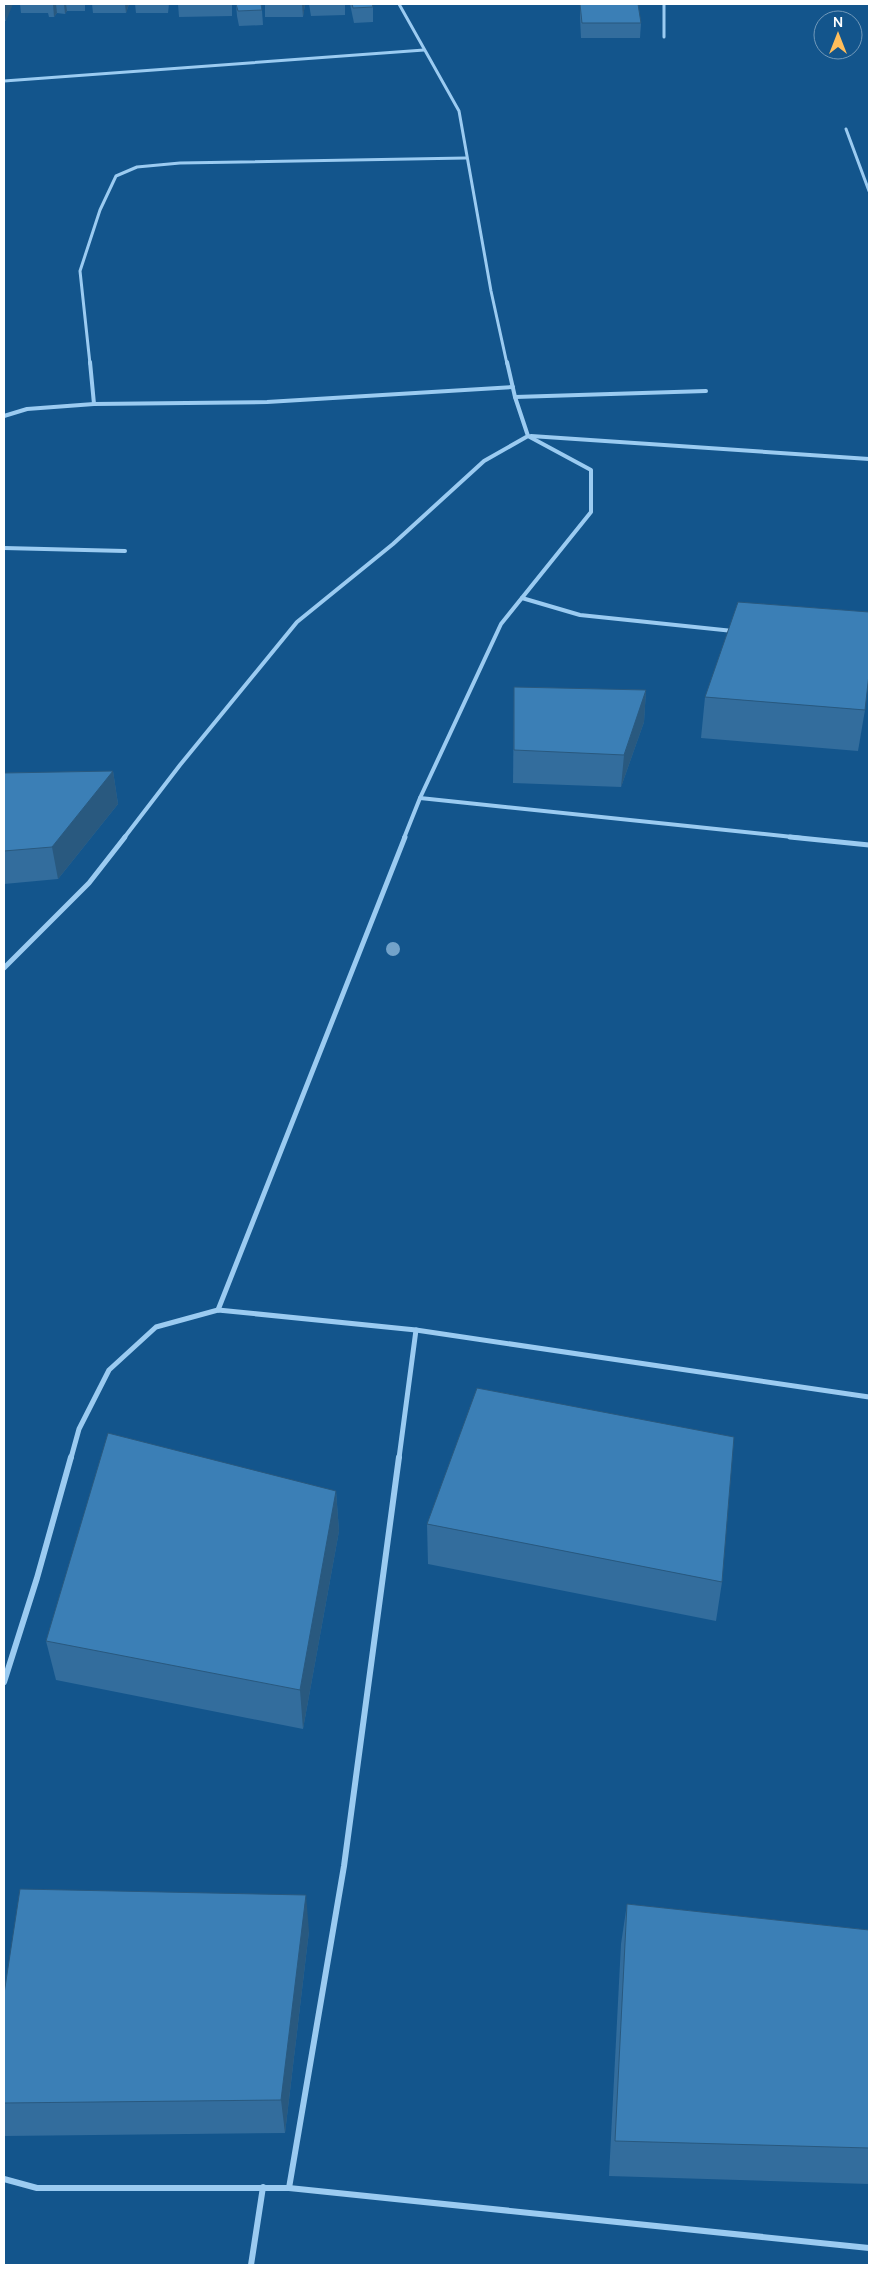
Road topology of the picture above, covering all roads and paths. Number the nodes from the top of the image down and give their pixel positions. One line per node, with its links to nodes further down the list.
1 (399, 4): 4 (street)
2 (664, 4): 3 (street)
3 (664, 37)
4 (424, 50): 5 (street); 7 (street)
5 (4, 81)
6 (846, 130): 8 (street)
7 (466, 158): 9 (street); 12 (street)
8 (869, 191)
9 (513, 387): 11 (street); 12 (street)
10 (706, 391): 11 (street)
11 (515, 397): 14 (street)
12 (94, 404): 13 (street)
13 (4, 416)
14 (528, 436): 15 (street); 18 (street); 22 (street)
15 (869, 459)
16 (4, 548): 17 (street)
17 (125, 551)
18 (522, 598): 19 (street); 20 (street)
19 (736, 631)
20 (420, 798): 21 (street); 23 (street)
21 (869, 845)
22 (4, 968)
23 (218, 1310): 24 (street); 26 (street)
24 (416, 1330): 25 (street); 29 (street)
25 (869, 1397)
26 (4, 1682)
27 (4, 2179): 28 (street)
28 (263, 2187): 29 (street); 31 (street)
29 (289, 2188): 30 (street)
30 (869, 2248)
31 (251, 2265)

